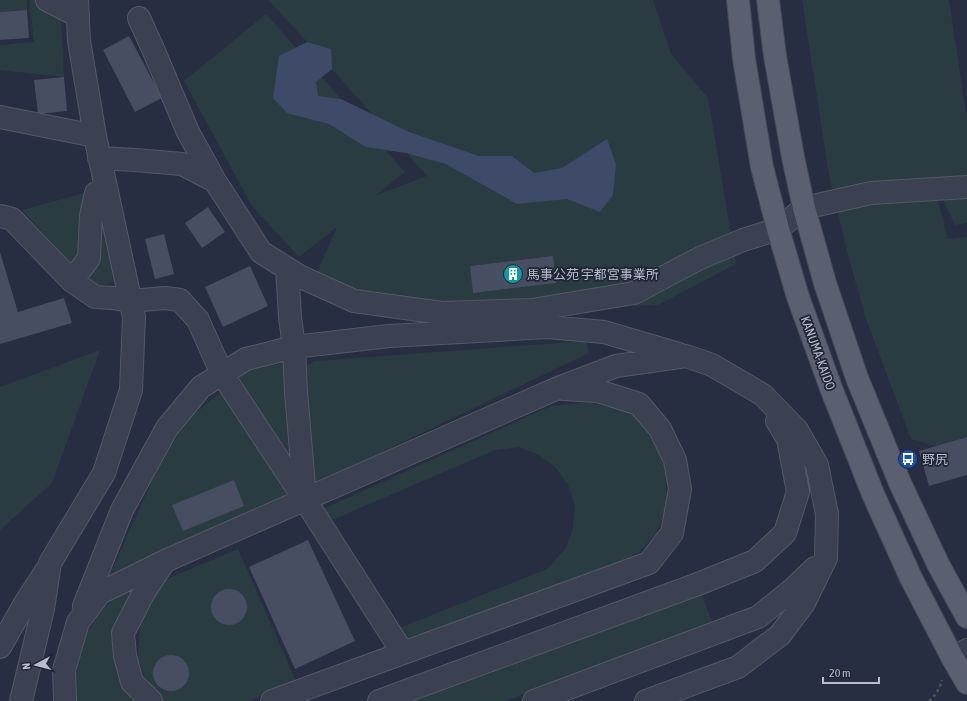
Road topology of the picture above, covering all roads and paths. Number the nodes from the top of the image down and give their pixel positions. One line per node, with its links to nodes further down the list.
1 (48, 0): 4 (street)
2 (738, 0): 14 (main road, KANUMA-KAIDO)
3 (768, 0): 12 (main road)
4 (77, 8): 7 (street)
5 (139, 18): 9 (street)
6 (0, 117): 7 (street)
7 (95, 136): 8 (street)
8 (99, 158): 9 (street); 10 (street)
9 (215, 182): 15 (street)
10 (106, 187): 16 (street); 17 (street)
11 (967, 187): 12 (street)
12 (804, 208): 14 (street); 27 (main road)
13 (0, 216): 16 (street)
14 (778, 229): 15 (street); 31 (main road, KANUMA-KAIDO)
15 (287, 268): 18 (street)
16 (72, 281): 17 (street)
17 (130, 301): 20 (street); 26 (street)
18 (294, 348): 19 (street); 20 (street); 23 (street)
19 (686, 356): 21 (street); 22 (street)
20 (222, 374): 23 (street); 28 (street)
21 (558, 388): 23 (street); 30 (street)
22 (763, 396): 24 (street); 37 (street)
23 (305, 500): 25 (street); 30 (street)
24 (826, 558): 38 (street); 39 (street)
25 (165, 561): 28 (street); 35 (street)
26 (50, 563): 29 (street); 33 (street)
27 (967, 617)
28 (78, 622): 34 (street)
29 (0, 647)
30 (403, 653): 36 (street)
31 (960, 653): 32 (main road, KANUMA-KAIDO)
32 (967, 683)
33 (21, 701)
34 (65, 701)
35 (151, 701)
36 (272, 701)
37 (379, 701)
38 (534, 701)
39 (646, 701)

